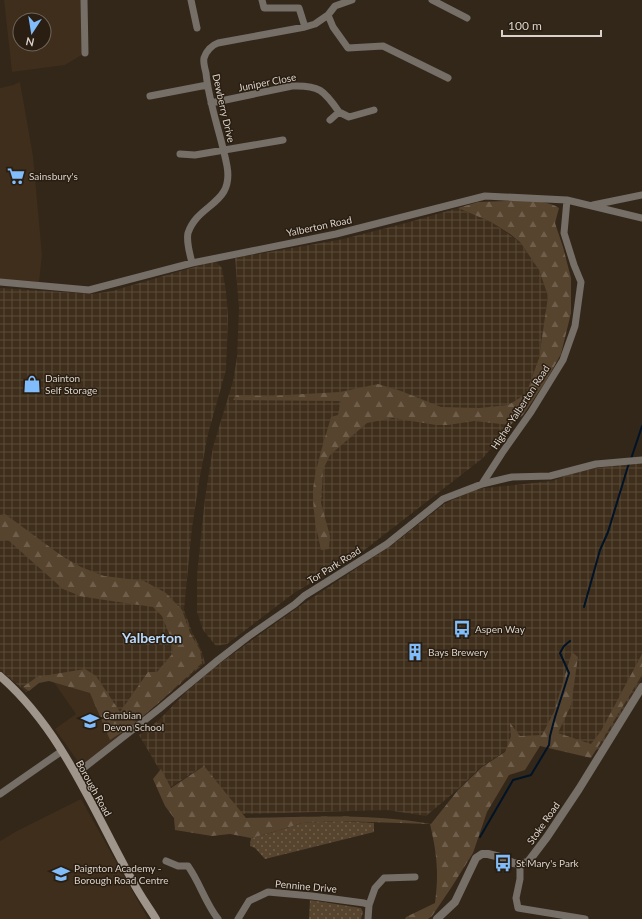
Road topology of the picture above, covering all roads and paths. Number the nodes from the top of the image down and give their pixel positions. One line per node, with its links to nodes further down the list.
1 (84, 0): 10 (street)
2 (190, 0): 9 (street)
3 (262, 0): 8 (street)
4 (352, 0): 6 (street, Dewberry Drive)
5 (432, 0): 7 (street)
6 (328, 15): 8 (street, Dewberry Drive); 11 (street)
7 (468, 18)
8 (305, 27): 12 (street, Dewberry Drive)
9 (197, 28)
10 (85, 53)
11 (448, 78)
12 (207, 85): 13 (street); 14 (street, Dewberry Drive)
13 (150, 96)
14 (211, 103): 16 (street, Juniper Close); 19 (street, Dewberry Drive)
15 (374, 110): 16 (street)
16 (339, 112): 17 (street)
17 (330, 120)
18 (283, 140): 19 (street)
19 (224, 150): 20 (street); 25 (street, Dewberry Drive)
20 (180, 154)
21 (642, 194): 23 (street)
22 (567, 200): 23 (street, Yalberton Road); 25 (street, Yalberton Road); 28 (street, Higher Yalberton Road)
23 (591, 206): 24 (street, Yalberton Road)
24 (642, 218)
25 (192, 263): 26 (street, Yalberton Road)
26 (0, 282)
27 (639, 460): 28 (street, Tor Park Road)
28 (482, 484): 32 (street, Tor Park Road)
29 (0, 676): 31 (main road, Borough Road)
30 (642, 687): 35 (street, Stoke Road)
31 (62, 751): 32 (main road, Borough Road); 33 (street)
32 (76, 774): 38 (main road, Borough Road)
33 (0, 794)
34 (166, 861): 39 (street)
35 (520, 864): 42 (street); 43 (street)
36 (415, 877): 37 (street)
37 (369, 905): 40 (street, Pennine Drive); 41 (street)
38 (156, 919)
39 (218, 919)
40 (238, 919)
41 (368, 919)
42 (437, 919)
43 (585, 919)

